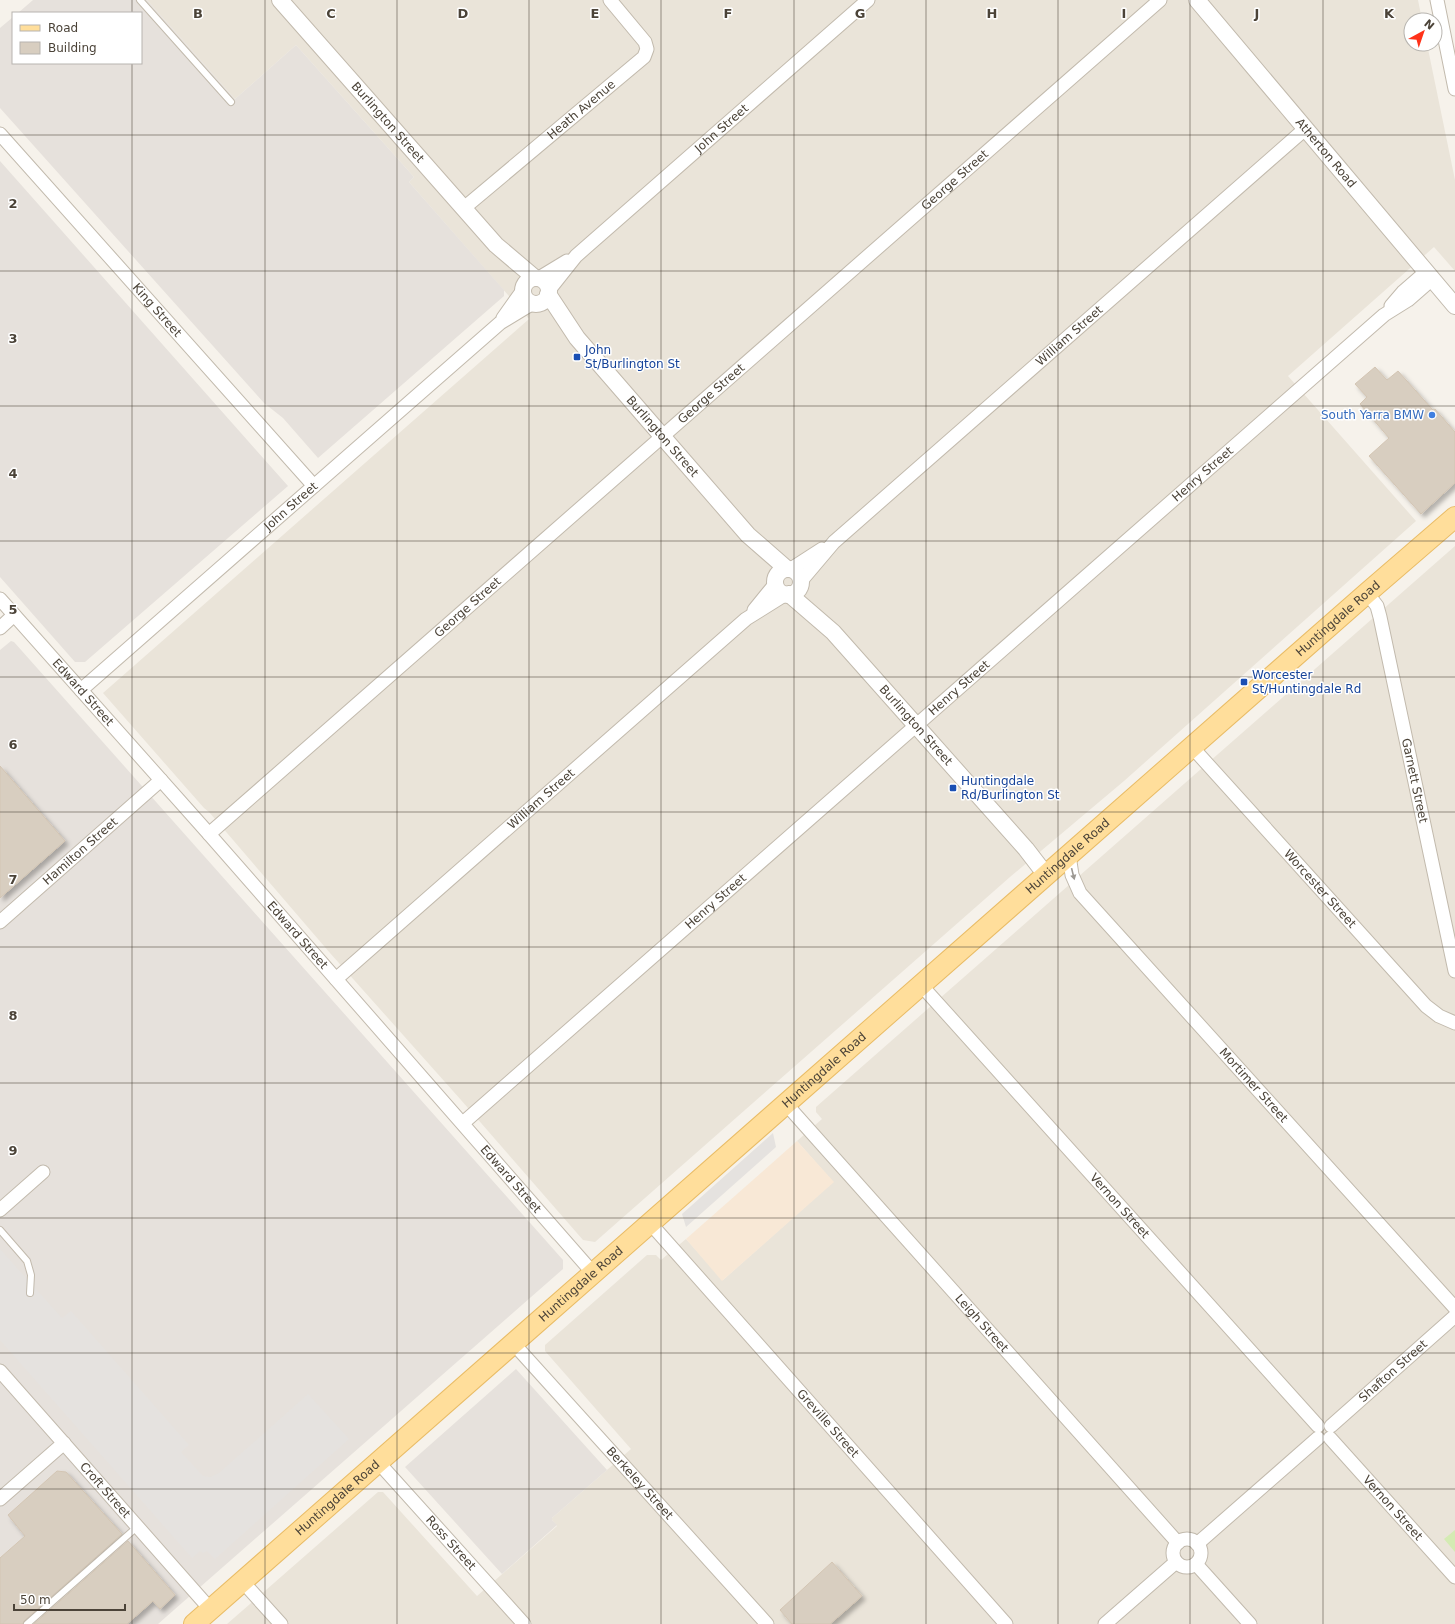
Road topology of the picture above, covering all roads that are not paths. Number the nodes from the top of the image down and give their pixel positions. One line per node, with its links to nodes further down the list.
1 (140, 0): 9 (lane)
2 (280, 0): 12 (street, Burlington Street)
3 (610, 0): 12 (street, Heath Avenue)
4 (868, 0): 14 (street, John Street)
5 (1160, 0): 16 (street, George Street)
6 (1197, 0): 10 (street, Atherton Road)
7 (1436, 0): 8 (street)
8 (1455, 89)
9 (231, 102)
10 (1305, 129): 13 (street, Atherton Road); 19 (street, William Street)
11 (0, 134): 17 (street, King Street)
12 (464, 208): 14 (street, Burlington Street)
13 (1429, 275): 15 (street, Atherton Road); 25 (street, Henry Street)
14 (536, 290): 16 (street, Burlington Street); 17 (street, John Street)
15 (1455, 306)
16 (662, 436): 19 (street, Burlington Street); 28 (street, George Street)
17 (314, 486): 24 (street, John Street)
18 (1455, 517): 20 (main road, Huntingdale Road)
19 (788, 581): 25 (street, Burlington Street); 33 (street, William Street)
20 (1367, 593): 26 (main road, Huntingdale Road); 32 (street, Garnett Street)
21 (0, 599): 22 (street, Edward Street)
22 (14, 615): 23 (street); 24 (street, Edward Street)
23 (0, 628)
24 (81, 690): 27 (street, Edward Street)
25 (916, 726): 30 (street, Burlington Street); 37 (street, Henry Street)
26 (1192, 747): 29 (main road, Huntingdale Road); 35 (street, Worcester Street)
27 (161, 780): 28 (street, Edward Street); 31 (street, Hamilton Street)
28 (209, 834): 33 (street, Edward Street)
29 (1069, 855): 30 (main road, Huntingdale Road); 44 (street, Mortimer Street, one-way to 44)
30 (1046, 875): 34 (main road, Huntingdale Road)
31 (0, 922)
32 (1455, 971)
33 (336, 979): 37 (street, Edward Street)
34 (921, 985): 36 (main road, Huntingdale Road); 48 (street, Vernon Street)
35 (1455, 1023)
36 (786, 1104): 40 (main road, Huntingdale Road); 53 (street, Leigh Street)
37 (463, 1123): 42 (street, Edward Street)
38 (43, 1172): 39 (street)
39 (0, 1210)
40 (650, 1223): 42 (main road, Huntingdale Road); 65 (street, Greville Street)
41 (0, 1230): 43 (lane)
42 (593, 1273): 46 (main road, Huntingdale Road)
43 (30, 1294)
44 (1455, 1308)
45 (1455, 1316): 48 (street, Shafton Street)
46 (513, 1343): 50 (main road, Huntingdale Road); 64 (street, Berkeley Street)
47 (0, 1371): 49 (street, Croft Street)
48 (1324, 1432): 54 (street, Shafton Street); 57 (street, Vernon Street)
49 (64, 1443): 51 (street); 52 (street, Croft Street)
50 (378, 1462): 58 (main road, Huntingdale Road); 63 (street, Ross Street)
51 (0, 1499)
52 (137, 1527): 59 (street, Croft Street); 60 (lane)
53 (1178, 1543): 54 (street); 55 (street)
54 (1197, 1544): 56 (street)
55 (1176, 1562): 56 (street); 66 (street)
56 (1196, 1564): 67 (street)
57 (1455, 1577)
58 (242, 1581): 59 (main road, Huntingdale Road); 62 (street)
59 (210, 1610): 61 (main road, Huntingdale Road)
60 (27, 1624)
61 (194, 1624)
62 (281, 1624)
63 (524, 1624)
64 (767, 1624)
65 (1006, 1624)
66 (1105, 1624)
67 (1250, 1624)

